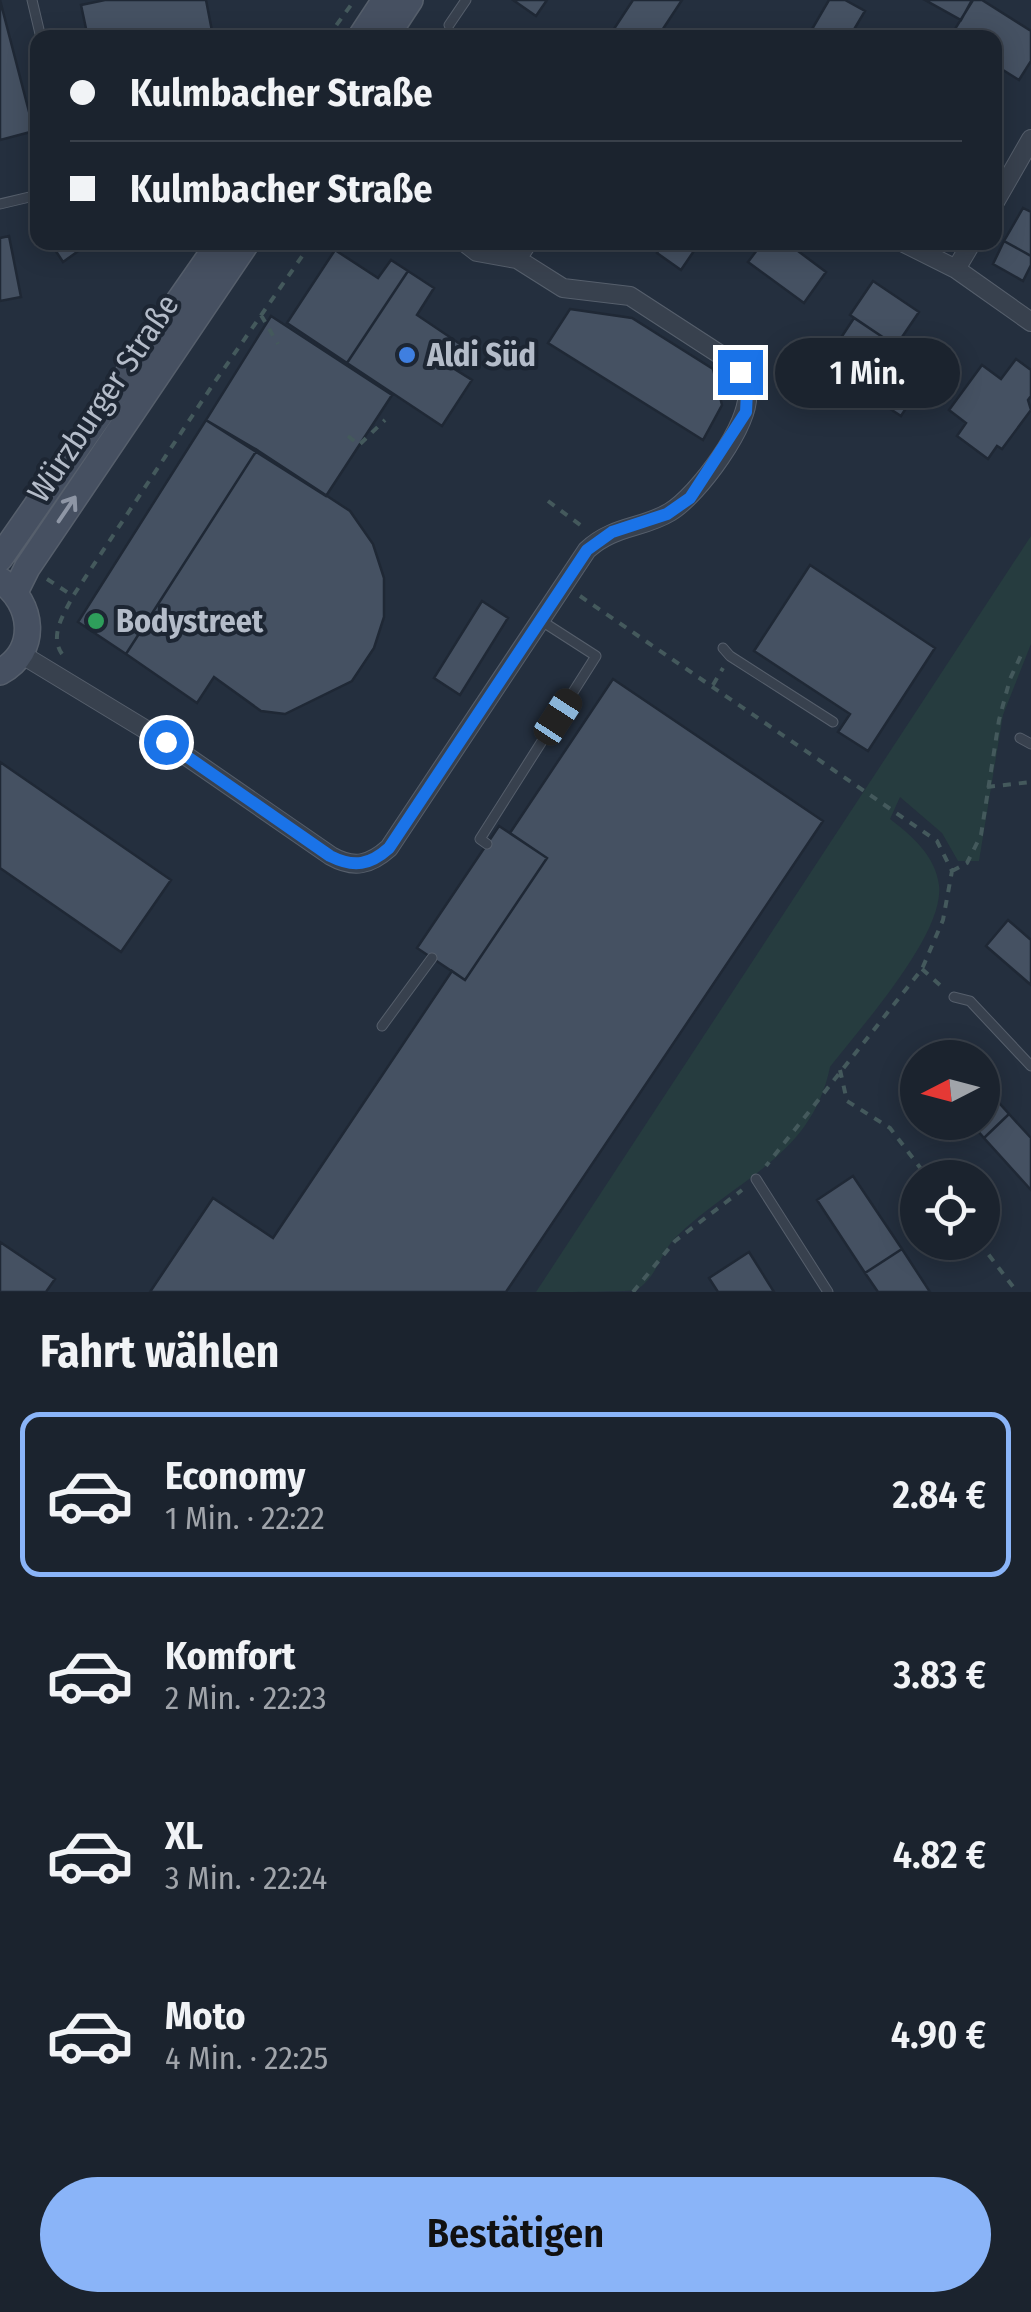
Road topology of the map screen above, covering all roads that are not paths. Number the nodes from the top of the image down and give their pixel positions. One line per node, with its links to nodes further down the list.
1 (32, 0): 6 (lane)
2 (385, 0): 7 (main road)
3 (410, 0): 8 (main road)
4 (466, 0): 5 (lane)
5 (448, 25)
6 (38, 30)
7 (365, 30)
8 (390, 30)
9 (1031, 140): 10 (street)
10 (1002, 190)
11 (30, 197): 12 (lane)
12 (0, 204)
13 (214, 250): 23 (main road, Würzburger Straße)
14 (242, 250): 24 (main road, Würzburger Straße, one-way to 14)
15 (475, 250): 20 (street)
16 (507, 250): 20 (street)
17 (523, 250): 20 (street)
18 (918, 250): 21 (street)
19 (967, 250): 21 (street)
20 (516, 260): 25 (street)
21 (956, 269): 22 (street)
22 (1031, 322)
23 (0, 558)
24 (8, 586): 27 (main road)
25 (540, 620): 27 (street); 32 (lane)
26 (722, 648): 29 (lane)
27 (21, 654): 28 (main road)
28 (0, 672)
29 (833, 722)
30 (1020, 738): 31 (lane)
31 (1031, 744)
32 (487, 844)
33 (432, 958): 35 (lane)
34 (954, 997): 36 (lane)
35 (382, 1026)
36 (1031, 1066)
37 (756, 1179): 38 (lane)
38 (828, 1292)

